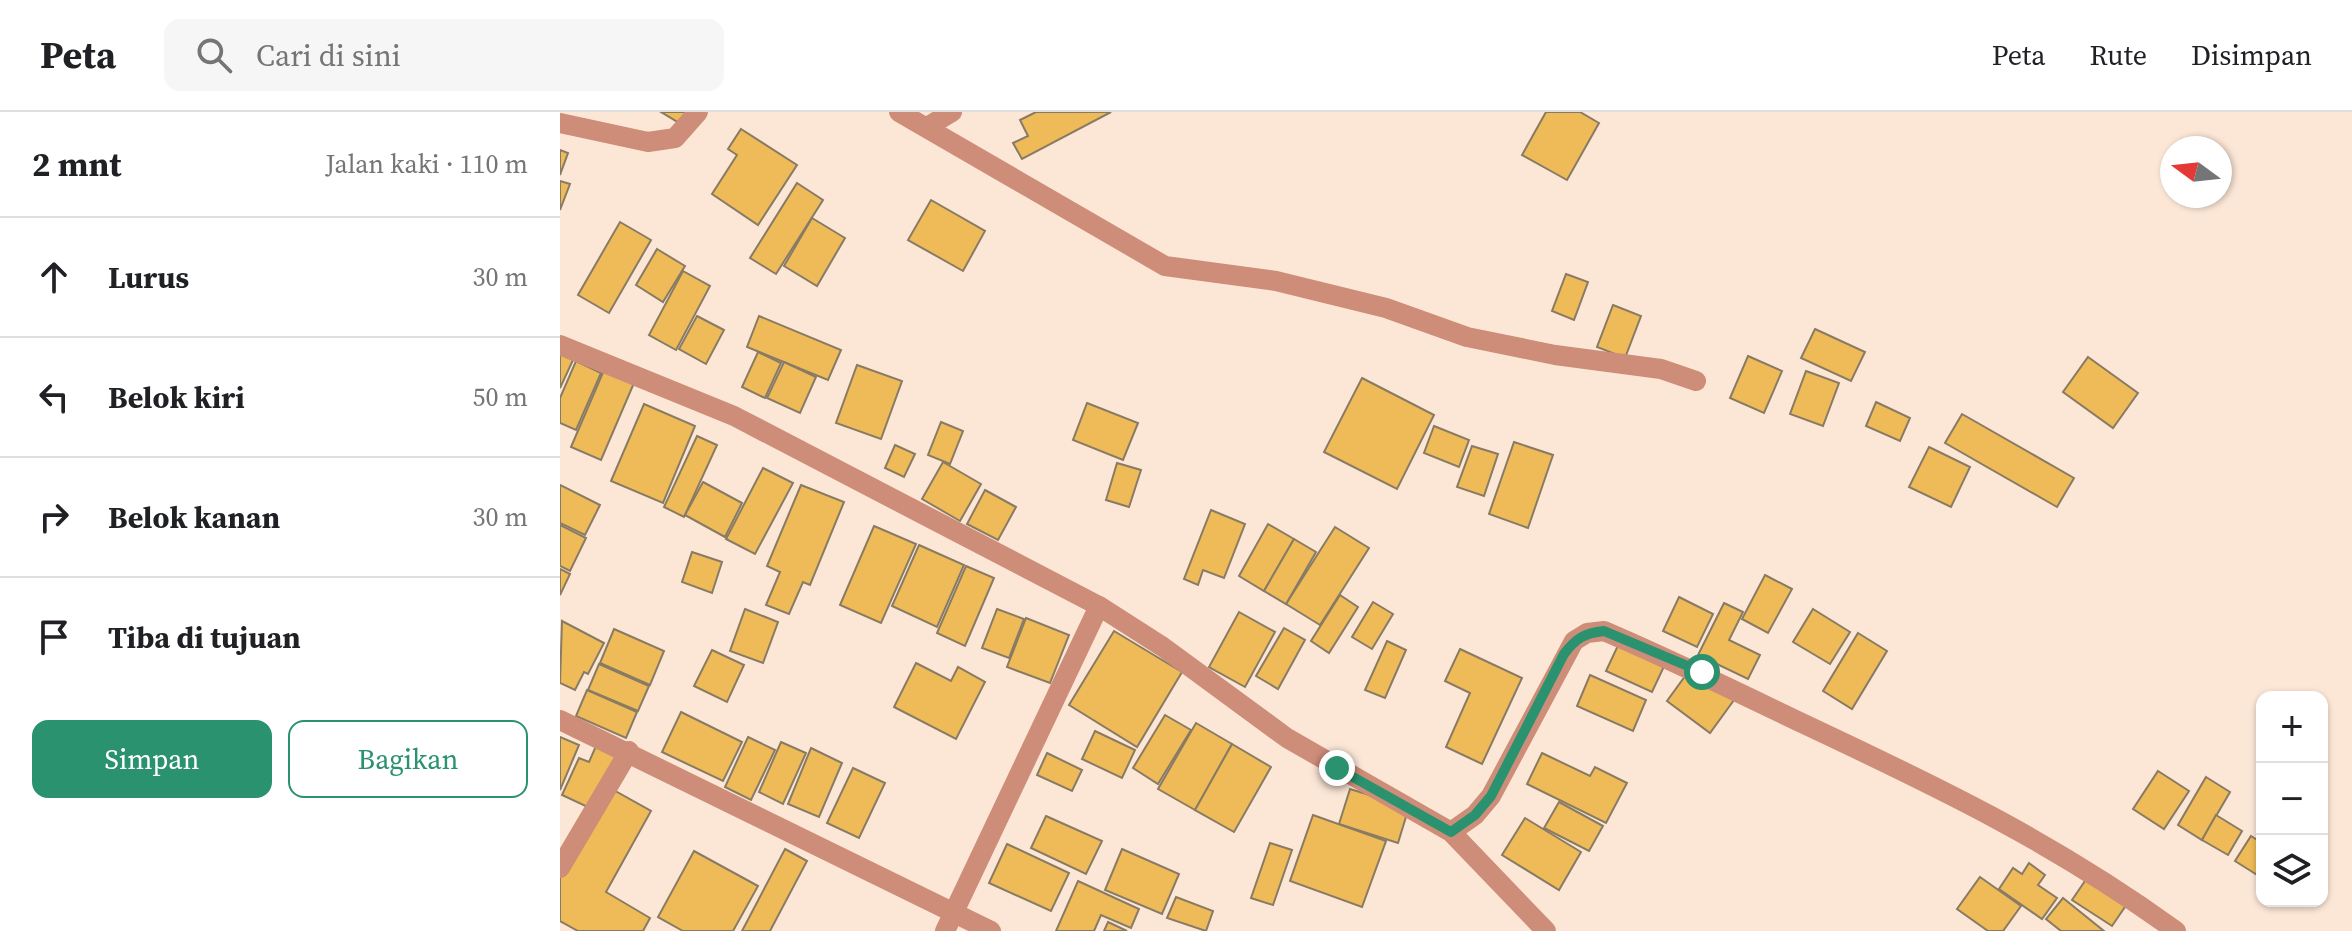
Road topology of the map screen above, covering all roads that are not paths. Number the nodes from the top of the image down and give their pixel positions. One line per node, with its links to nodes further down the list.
1 (698, 112): 4 (street)
2 (899, 112): 5 (street)
3 (952, 112): 5 (street)
4 (560, 123)
5 (927, 127): 7 (street)
6 (560, 345): 8 (street)
7 (1696, 381)
8 (1099, 606): 11 (street); 13 (street)
9 (560, 720): 10 (street)
10 (629, 751): 12 (street); 13 (street)
11 (1451, 832): 15 (street); 16 (street)
12 (560, 868)
13 (949, 922): 14 (street)
14 (991, 931)
15 (1546, 931)
16 (2176, 931)

